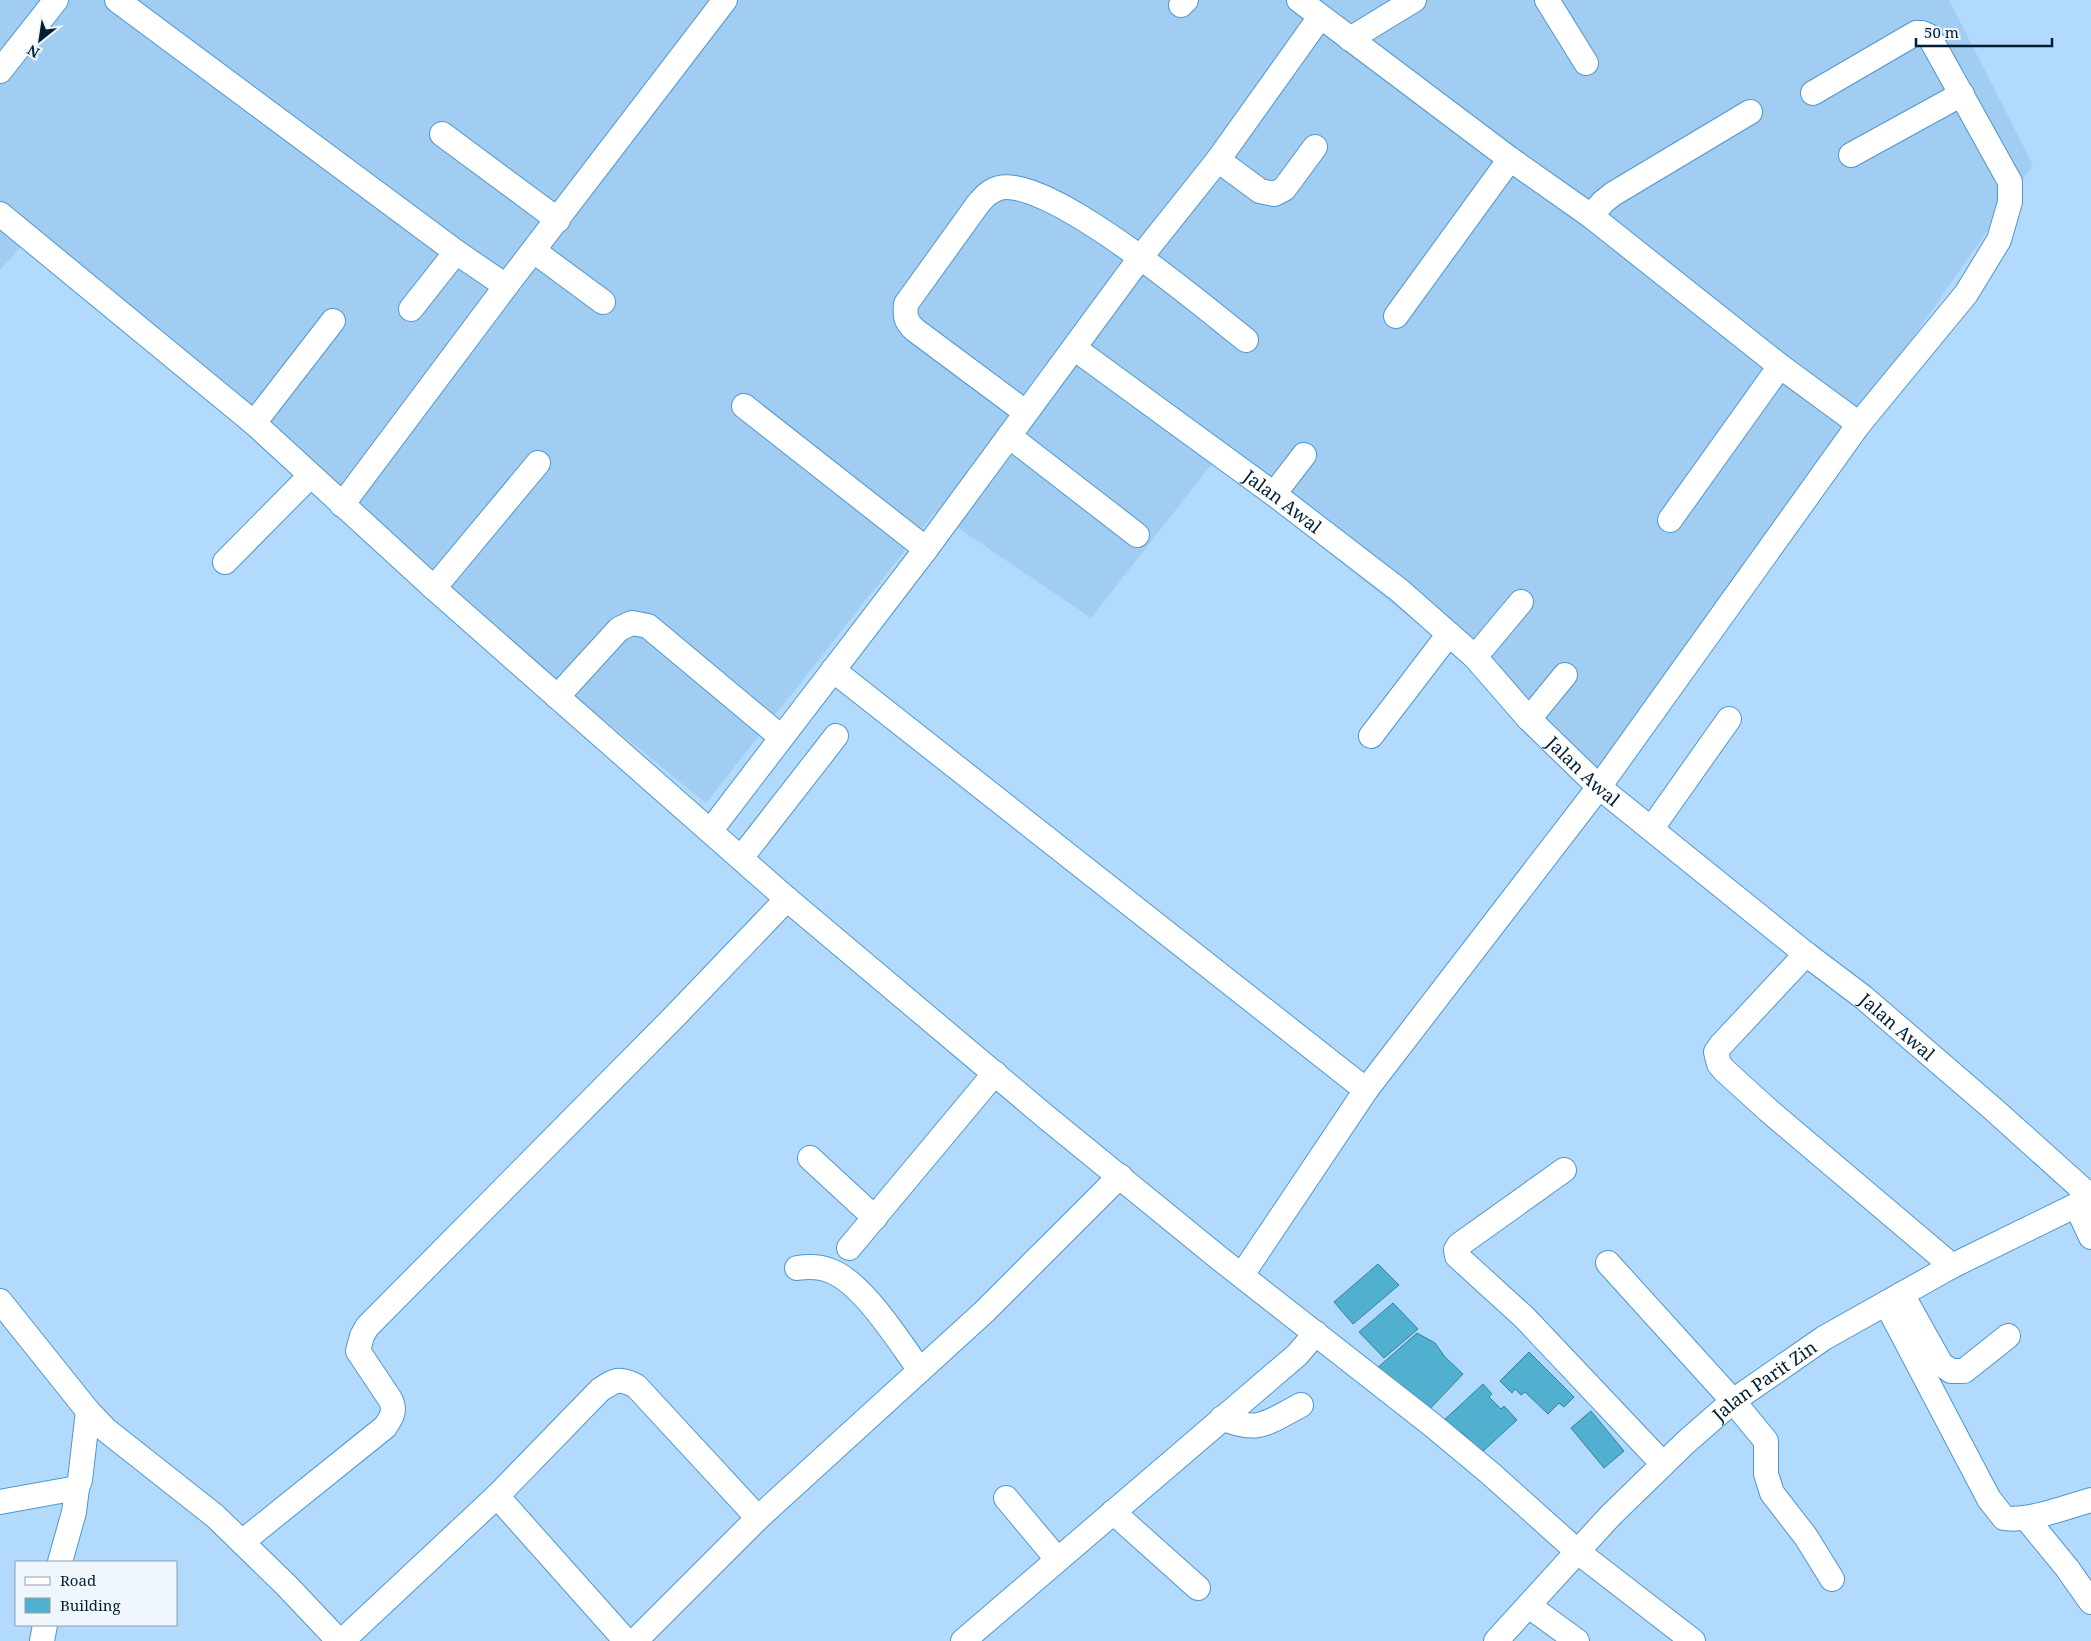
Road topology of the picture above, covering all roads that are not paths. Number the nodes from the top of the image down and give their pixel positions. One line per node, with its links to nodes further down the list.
1 (56, 0): 10 (street)
2 (117, 0): 23 (street)
3 (1299, 0): 7 (street)
4 (1414, 0): 8 (street)
5 (1547, 0): 9 (street)
6 (716, 3): 21 (street)
7 (1320, 17): 8 (street); 18 (street)
8 (1350, 39): 17 (street)
9 (1586, 63)
10 (0, 71)
11 (1813, 94): 12 (street)
12 (1962, 94): 16 (street); 36 (street)
13 (1750, 112): 20 (street)
14 (442, 134): 21 (street)
15 (1314, 146): 18 (street)
16 (1851, 155)
17 (1510, 159): 20 (street); 28 (street)
18 (1218, 160): 24 (street)
19 (0, 214): 35 (street)
20 (1591, 216): 32 (street)
21 (558, 220): 22 (street)
22 (534, 251): 25 (street); 26 (street)
23 (456, 252): 25 (street); 27 (street)
24 (1140, 258): 30 (street); 31 (street); 34 (street)
25 (506, 286): 42 (street)
26 (603, 302)
27 (411, 309)
28 (1396, 316)
29 (333, 321): 35 (street)
30 (1246, 340)
31 (1074, 348): 34 (street); 41 (street, Jalan Awal)
32 (1780, 366): 36 (street); 43 (street)
33 (744, 406): 45 (street)
34 (1026, 412): 37 (street)
35 (254, 424): 40 (street)
36 (1859, 424): 59 (street)
37 (1008, 436): 44 (street); 45 (street)
38 (1304, 455): 41 (street)
39 (538, 463): 47 (street)
40 (310, 476): 42 (street); 46 (street)
41 (1274, 494): 49 (street, Jalan Awal)
42 (342, 505): 47 (street)
43 (1670, 520)
44 (1137, 535)
45 (926, 549): 51 (street)
46 (225, 562)
47 (434, 588): 53 (street)
48 (1521, 602): 50 (street)
49 (1449, 634): 50 (street, Jalan Awal); 57 (street)
50 (1475, 657): 54 (street, Jalan Awal)
51 (833, 670): 58 (street); 66 (street)
52 (1565, 675): 54 (street)
53 (557, 697): 58 (street); 61 (street)
54 (1529, 719): 59 (street, Jalan Awal)
55 (1729, 719): 60 (street)
56 (836, 736): 62 (street)
57 (1371, 736)
58 (781, 737): 61 (street)
59 (1599, 787): 60 (street, Jalan Awal); 66 (street)
60 (1652, 828): 64 (street, Jalan Awal)
61 (711, 830): 62 (street)
62 (742, 858): 63 (street)
63 (787, 898): 65 (street); 96 (street)
64 (1806, 954): 70 (street, Jalan Awal); 76 (street)
65 (995, 1073): 69 (street); 71 (street)
66 (1358, 1084): 75 (street)
67 (810, 1158): 71 (street)
68 (1564, 1170): 87 (street)
69 (1120, 1176): 75 (street); 82 (street)
70 (2086, 1200): 72 (street); 76 (street, Jalan Parit Zin)
71 (875, 1218): 73 (street)
72 (2091, 1237)
73 (849, 1248)
74 (1608, 1263): 83 (street)
75 (1230, 1266): 81 (street)
76 (1952, 1266): 78 (street, Jalan Parit Zin)
77 (798, 1268): 82 (street)
78 (1894, 1299): 80 (street); 83 (street, Jalan Parit Zin); 95 (street)
79 (0, 1301): 85 (street)
80 (2008, 1336)
81 (1306, 1345): 86 (street); 97 (street)
82 (920, 1370): 94 (street)
83 (1733, 1401): 87 (street, Jalan Parit Zin); 100 (street)
84 (1300, 1405): 86 (street)
85 (88, 1411): 88 (street); 96 (street)
86 (1222, 1418): 93 (street)
87 (1663, 1464): 97 (street, Jalan Parit Zin)
88 (76, 1488): 92 (street); 99 (street)
89 (497, 1496): 94 (street); 106 (street); 107 (street)
90 (1006, 1498): 98 (street)
91 (2091, 1500): 95 (street)
92 (0, 1502)
93 (1113, 1512): 98 (street); 101 (street)
94 (758, 1518): 108 (street)
95 (2026, 1518): 102 (street)
96 (242, 1542): 106 (street)
97 (1578, 1552): 103 (street, Jalan Parit Zin); 112 (street)
98 (1057, 1559): 109 (street)
99 (60, 1561)
100 (1832, 1579)
101 (1198, 1588)
102 (2091, 1602)
103 (1529, 1606): 110 (street, Jalan Parit Zin); 111 (street)
104 (45, 1626): 105 (street)
105 (42, 1641)
106 (340, 1641)
107 (626, 1641)
108 (635, 1641)
109 (963, 1641)
110 (1496, 1641)
111 (1577, 1641)
112 (1693, 1641)

